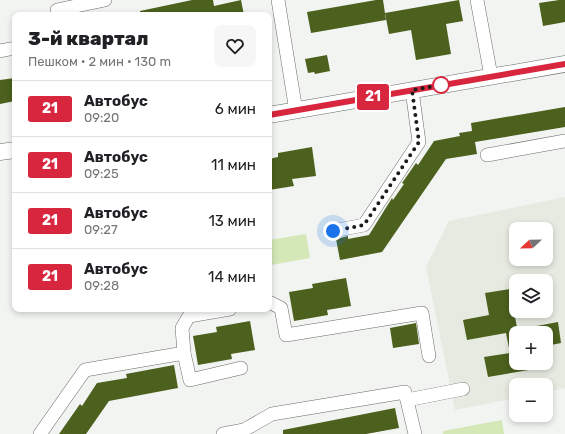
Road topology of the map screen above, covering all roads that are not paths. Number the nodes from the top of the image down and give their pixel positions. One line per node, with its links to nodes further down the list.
1 (105, 0): 4 (street)
2 (278, 0): 10 (street)
3 (477, 0): 8 (street)
4 (57, 12)
5 (12, 49): 6 (street)
6 (0, 51)
7 (565, 64): 8 (main road)
8 (491, 76): 9 (main road)
9 (412, 90): 10 (main road); 16 (street)
10 (296, 111): 11 (main road)
11 (272, 115)
12 (565, 140): 15 (street)
13 (12, 150): 14 (main road)
14 (0, 152)
15 (487, 155)
16 (333, 231)
17 (272, 304): 20 (street)
18 (212, 312): 19 (street)
19 (184, 353): 21 (street); 24 (street)
20 (430, 356)
21 (241, 368)
22 (463, 389): 23 (street)
23 (407, 400): 25 (street); 26 (street)
24 (40, 434)
25 (223, 434)
26 (415, 434)

